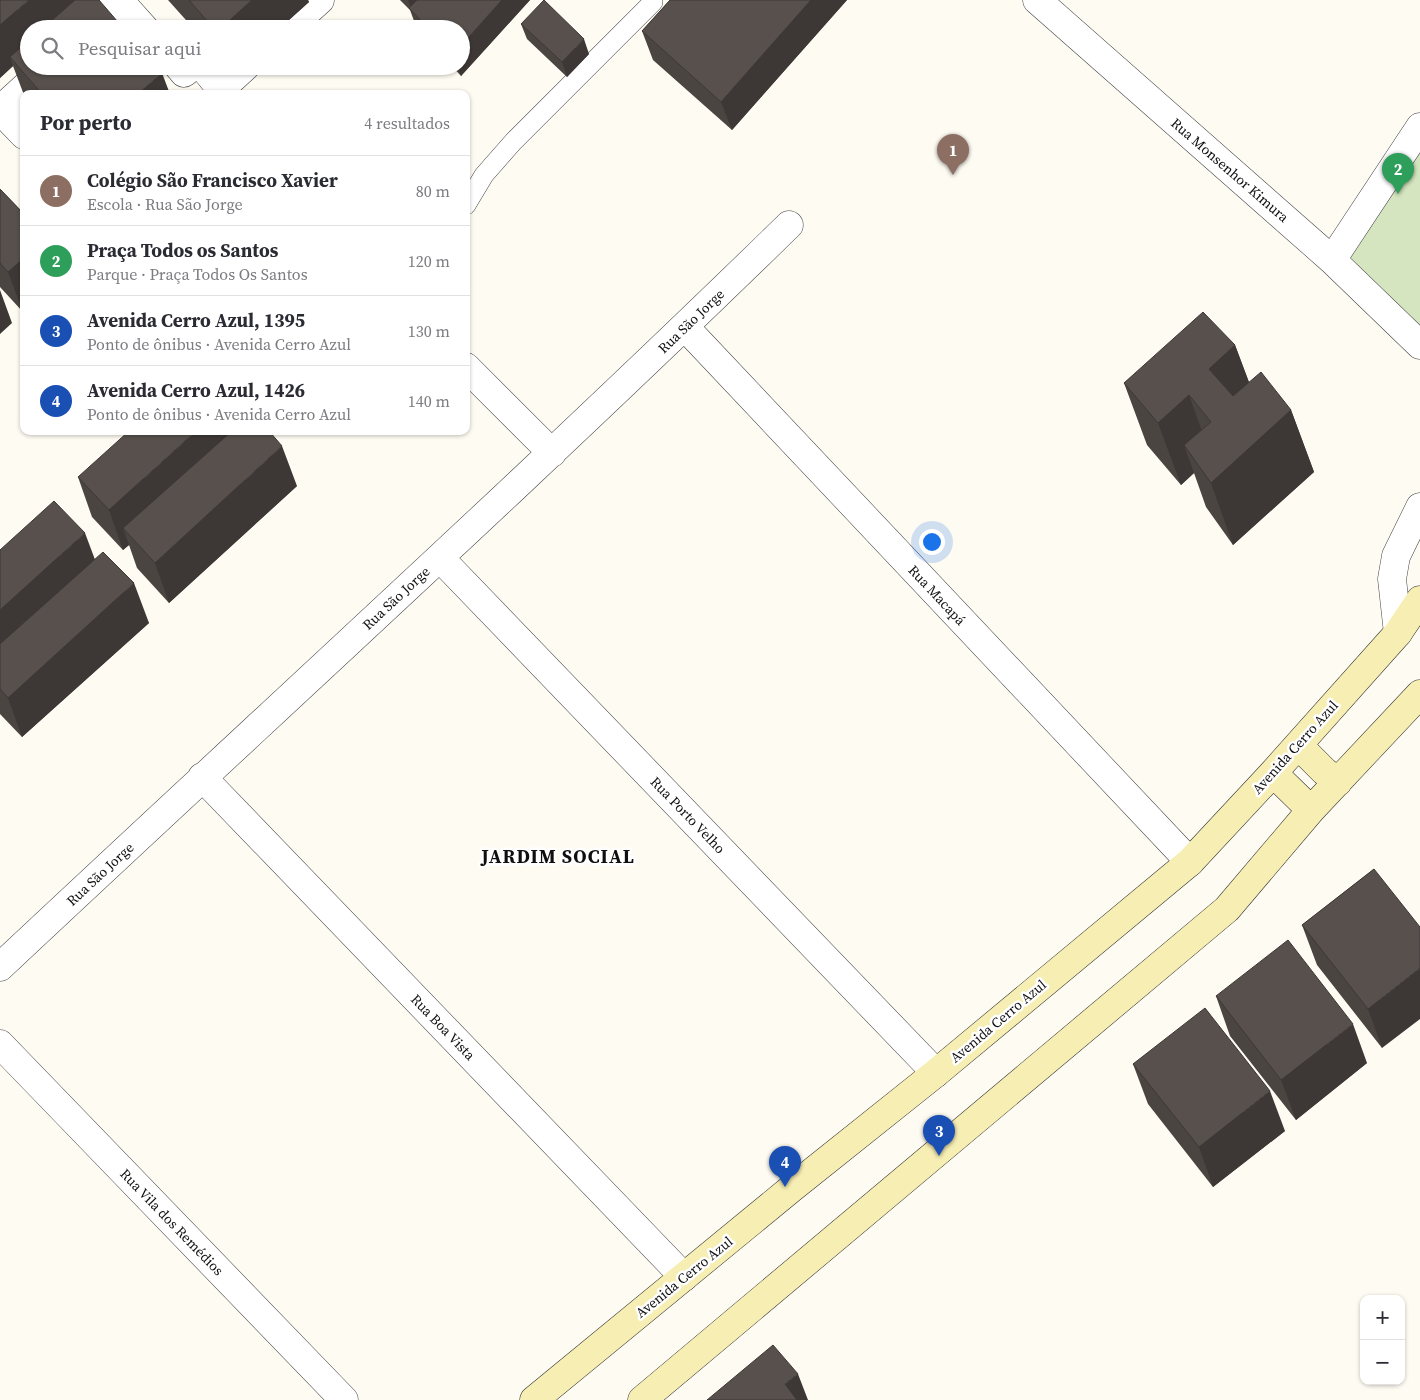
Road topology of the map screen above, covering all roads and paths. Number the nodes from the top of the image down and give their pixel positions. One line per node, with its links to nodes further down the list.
1 (120, 0): 5 (street); 6 (street)
2 (320, 0): 7 (street)
3 (1037, 0): 18 (street, Rua Monsenhor Kimura)
4 (653, 1): 16 (lane)
5 (99, 20)
6 (137, 20)
7 (298, 20)
8 (38, 75): 11 (street)
9 (209, 75): 10 (street)
10 (236, 75)
11 (22, 90)
12 (20, 92): 13 (street)
13 (0, 110): 15 (street)
14 (1420, 127): 18 (street)
15 (20, 130)
16 (470, 198)
17 (790, 225): 19 (street, Rua São Jorge)
18 (1332, 260): 20 (street, Rua Monsenhor Kimura)
19 (684, 328): 22 (street, Rua São Jorge); 33 (street, Rua Macapá)
20 (1420, 344)
21 (470, 371): 22 (street)
22 (552, 453): 24 (street, Rua São Jorge)
23 (1420, 507): 26 (street)
24 (440, 558): 30 (street, Rua São Jorge); 36 (street, Rua Porto Velho)
25 (1420, 600): 26 (main road, Avenida Cerro Azul)
26 (1398, 633): 28 (main road, Avenida Cerro Azul)
27 (1420, 694): 31 (main road)
28 (1298, 745): 29 (main road, Avenida Cerro Azul); 31 (main road)
29 (1273, 773): 32 (main road); 33 (main road, Avenida Cerro Azul)
30 (202, 777): 34 (street, Rua São Jorge); 37 (street, Rua Boa Vista)
31 (1338, 782): 32 (main road)
32 (1311, 810): 40 (main road)
33 (1190, 862): 36 (main road, Avenida Cerro Azul)
34 (0, 967)
35 (0, 1044): 38 (street, Rua Vila dos Remédios)
36 (936, 1073): 37 (main road, Avenida Cerro Azul)
37 (684, 1277): 39 (main road, Avenida Cerro Azul)
38 (344, 1400)
39 (534, 1400)
40 (642, 1400)

